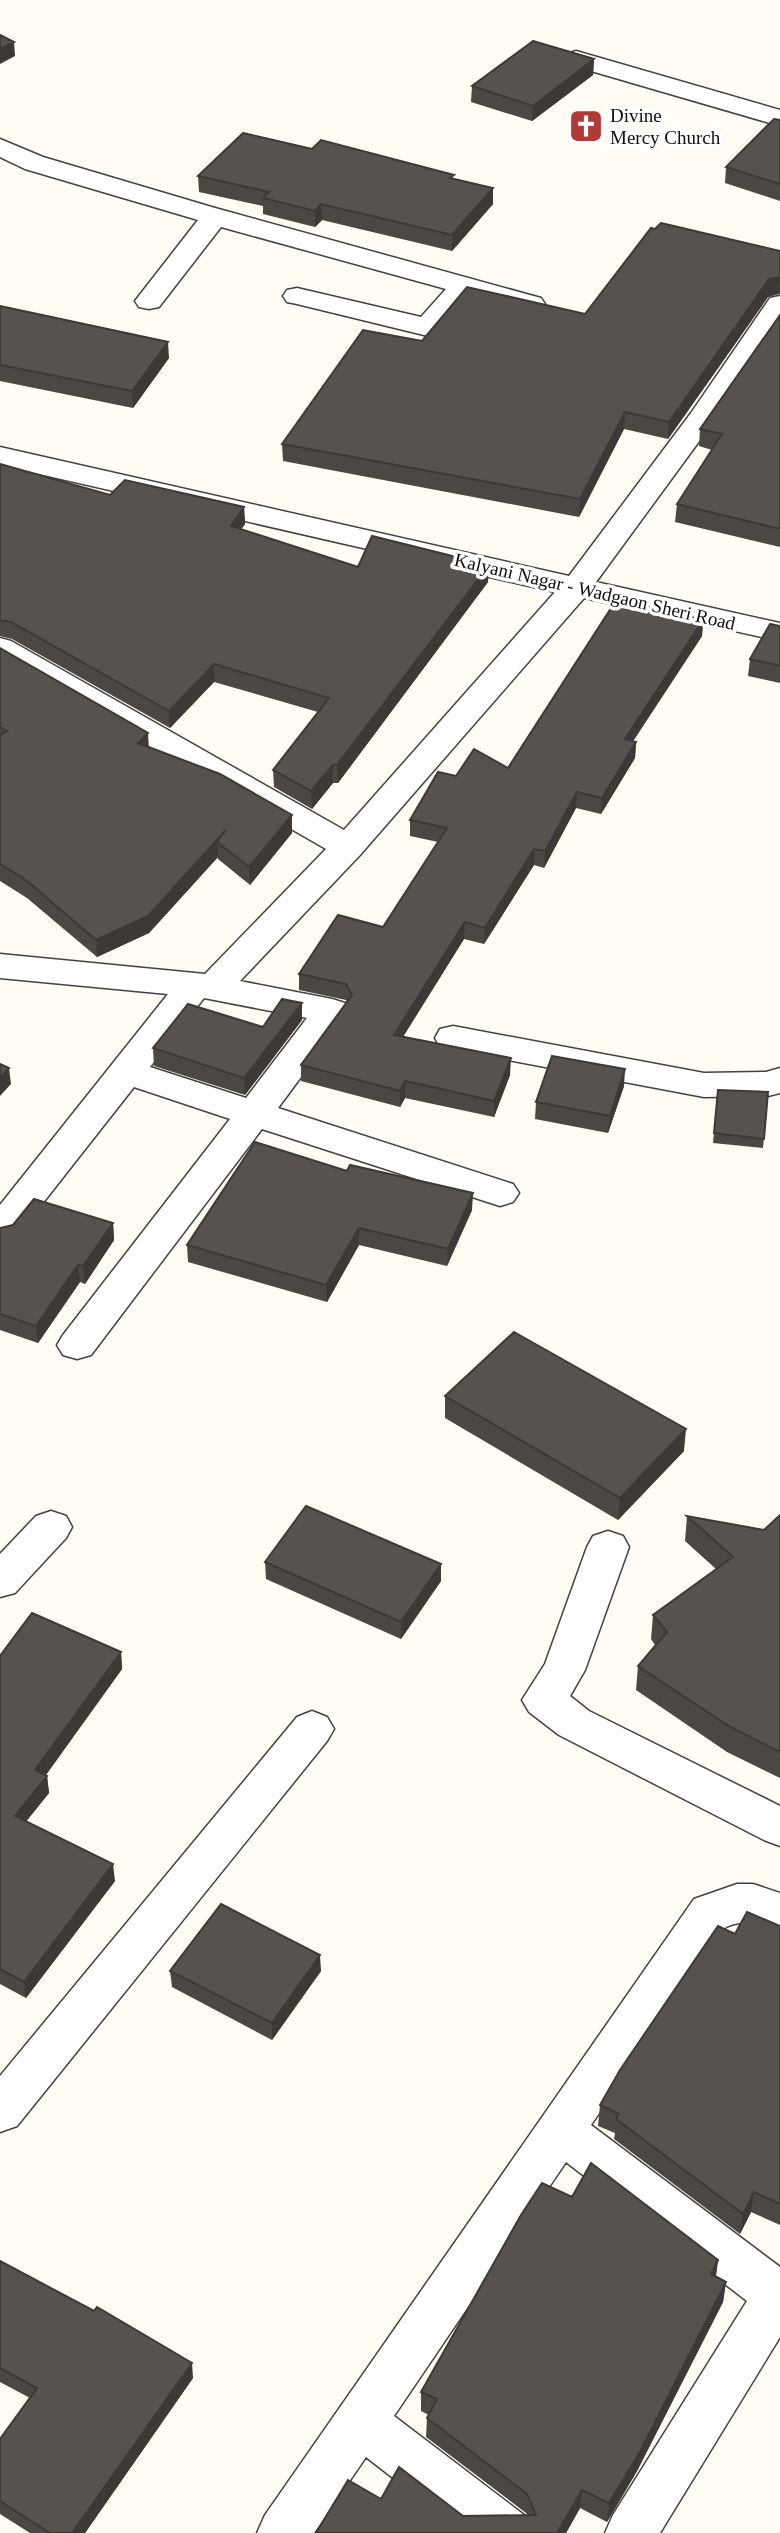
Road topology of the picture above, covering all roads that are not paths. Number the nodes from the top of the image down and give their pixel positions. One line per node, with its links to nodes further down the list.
1 (576, 59): 2 (street)
2 (780, 118)
3 (0, 147): 4 (street)
4 (215, 217): 5 (street); 7 (street)
5 (464, 285): 6 (street); 9 (street)
6 (298, 296)
7 (149, 301)
8 (780, 304): 11 (street)
9 (546, 308)
10 (0, 456): 11 (street, Kalyani Nagar - Wadgaon Sheri Road)
11 (575, 589): 12 (street, Kalyani Nagar - Wadgaon Sheri Road); 14 (street)
12 (780, 632)
13 (0, 648): 14 (street)
14 (348, 847): 16 (street)
15 (0, 966): 16 (street)
16 (203, 987): 18 (street); 20 (street)
17 (453, 1038): 19 (street)
18 (126, 1072): 20 (street); 22 (street)
19 (780, 1080)
20 (253, 1114): 21 (street); 23 (street)
21 (500, 1193)
22 (0, 1231)
23 (77, 1345)
24 (51, 1527): 26 (street)
25 (608, 1547): 28 (street)
26 (0, 1581)
27 (312, 1729): 30 (street)
28 (780, 1826)
29 (780, 1914): 31 (street)
30 (0, 2111)
31 (561, 2130): 32 (street); 33 (street)
32 (779, 2293): 36 (street)
33 (360, 2421): 34 (street); 35 (street)
34 (283, 2533)
35 (506, 2533)
36 (631, 2533)

